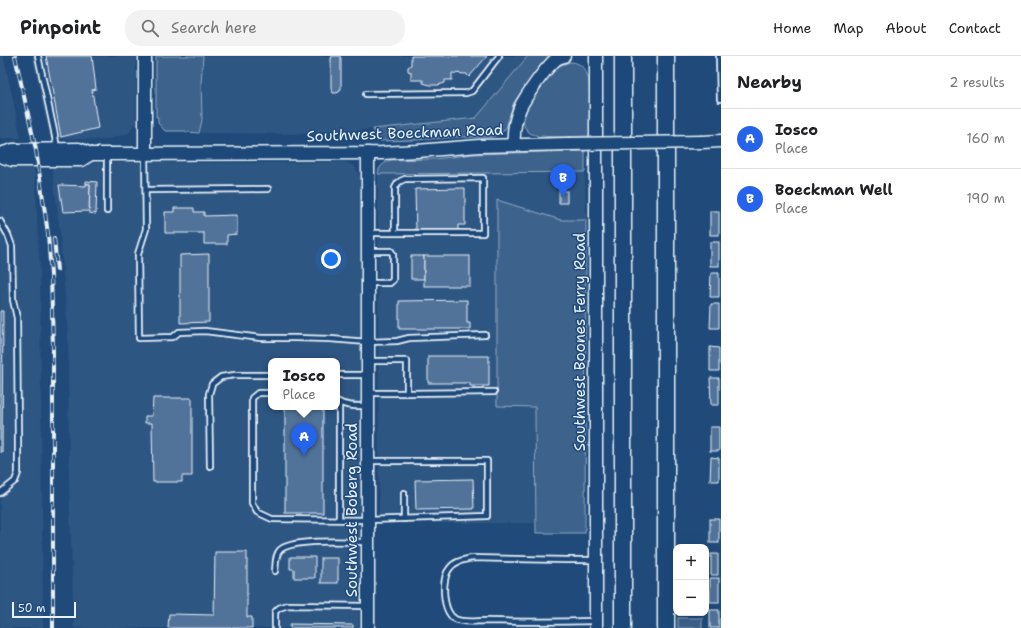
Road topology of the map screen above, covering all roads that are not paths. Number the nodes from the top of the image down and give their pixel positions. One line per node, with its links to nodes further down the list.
1 (38, 56): 13 (lane)
2 (145, 56): 17 (street)
3 (500, 56): 9 (lane)
4 (564, 56): 12 (street)
5 (596, 56): 48 (street, Southwest Boones Ferry Road)
6 (623, 56): 54 (highway)
7 (666, 56): 55 (highway)
8 (719, 56): 10 (lane)
9 (366, 94)
10 (720, 99)
11 (721, 141): 12 (street, Southwest Boeckman Road, bridge)
12 (514, 145): 14 (street, Southwest Boeckman Road)
13 (57, 150): 15 (street, Southwest Boeckman Road); 18 (street, Southwest Boeckman Road)
14 (368, 153): 17 (street, Southwest Boeckman Road); 23 (street, Southwest Boberg Road)
15 (91, 154): 16 (street, Southwest Boeckman Road); 18 (street, Southwest Boeckman Road)
16 (106, 154): 17 (street, Southwest Boeckman Road); 21 (lane)
17 (146, 154): 20 (lane)
18 (0, 155)
19 (268, 189): 20 (lane)
20 (146, 190): 28 (lane)
21 (107, 211)
22 (0, 221): 42 (lane)
23 (368, 233): 24 (lane); 25 (street, Southwest Boberg Road)
24 (395, 233): 24 (lane)
25 (368, 251): 26 (street, Southwest Boberg Road); 26 (lane)
26 (368, 283): 28 (street, Southwest Boberg Road)
27 (485, 335): 28 (lane)
28 (368, 342): 29 (street, Southwest Boberg Road)
29 (368, 361): 30 (street, Southwest Boberg Road); 36 (lane)
30 (368, 374): 32 (lane); 35 (street, Southwest Boberg Road)
31 (268, 375): 41 (lane)
32 (340, 375)
33 (494, 392): 36 (lane)
34 (268, 393): 45 (lane)
35 (368, 393): 36 (lane); 38 (street, Southwest Boberg Road)
36 (408, 393)
37 (340, 403): 38 (lane)
38 (368, 406): 40 (street, Southwest Boberg Road)
39 (338, 410): 45 (lane)
40 (368, 461): 44 (lane); 46 (street, Southwest Boberg Road)
41 (210, 466)
42 (0, 493)
43 (404, 493): 44 (lane)
44 (404, 518): 46 (lane)
45 (339, 519): 46 (lane)
46 (368, 520): 47 (street, Southwest Boberg Road)
47 (368, 542): 49 (lane); 50 (street, Southwest Boberg Road)
48 (596, 560): 51 (street, Southwest Boones Ferry Road); 51 (lane)
49 (275, 571)
50 (368, 606): 52 (lane); 53 (street, Southwest Boberg Road)
51 (596, 625)
52 (275, 628)
53 (368, 628)
54 (623, 628)
55 (666, 628)

